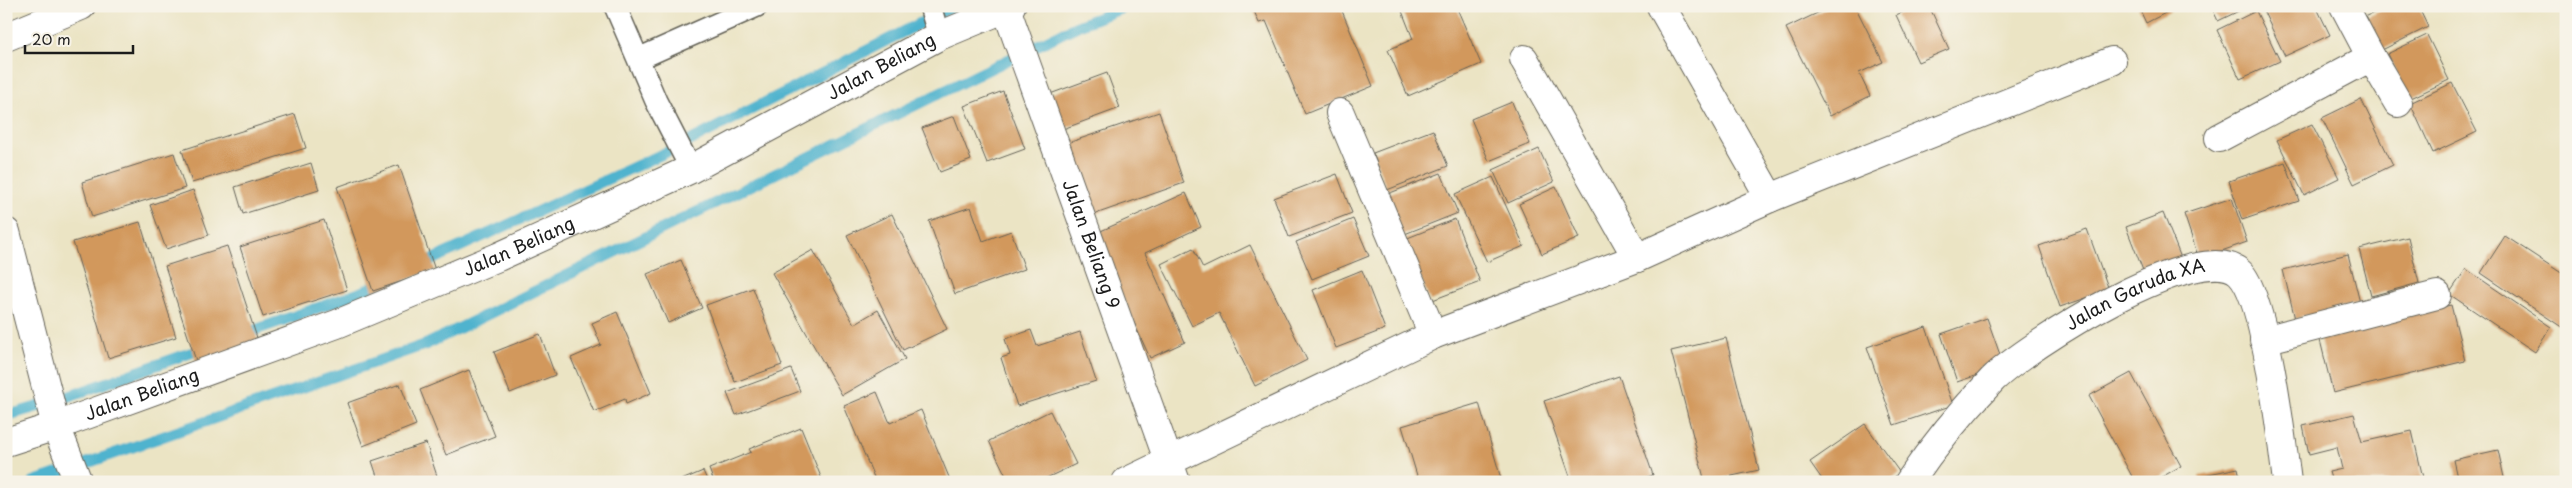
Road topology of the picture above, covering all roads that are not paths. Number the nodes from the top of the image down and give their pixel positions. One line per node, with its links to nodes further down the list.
1 (81, 6): 9 (street)
2 (615, 6): 12 (lane)
3 (757, 6): 12 (lane)
4 (930, 6): 8 (lane)
5 (1661, 6): 18 (street)
6 (2344, 6): 10 (street)
7 (1009, 7): 8 (street, Jalan Beliang); 26 (street, Jalan Beliang 9)
8 (939, 36): 17 (street, Jalan Beliang)
9 (6, 37)
10 (2371, 57): 14 (street); 16 (street)
11 (1524, 58): 20 (street)
12 (638, 59): 17 (lane)
13 (2112, 61): 18 (street)
14 (2398, 103)
15 (1340, 113): 22 (street)
16 (2219, 138)
17 (691, 168): 24 (street, Jalan Beliang)
18 (1770, 198): 20 (street)
19 (8, 245): 24 (street)
20 (1637, 258): 22 (street)
21 (2437, 294): 23 (street)
22 (1433, 335): 26 (street)
23 (2264, 340): 29 (street, Jalan Garuda XA); 30 (street, Jalan Garuda XA)
24 (56, 426): 25 (street, Jalan Beliang); 27 (street)
25 (6, 442)
26 (1172, 472): 28 (street)
27 (78, 482)
28 (1126, 482)
29 (1909, 482)
30 (2287, 482)

